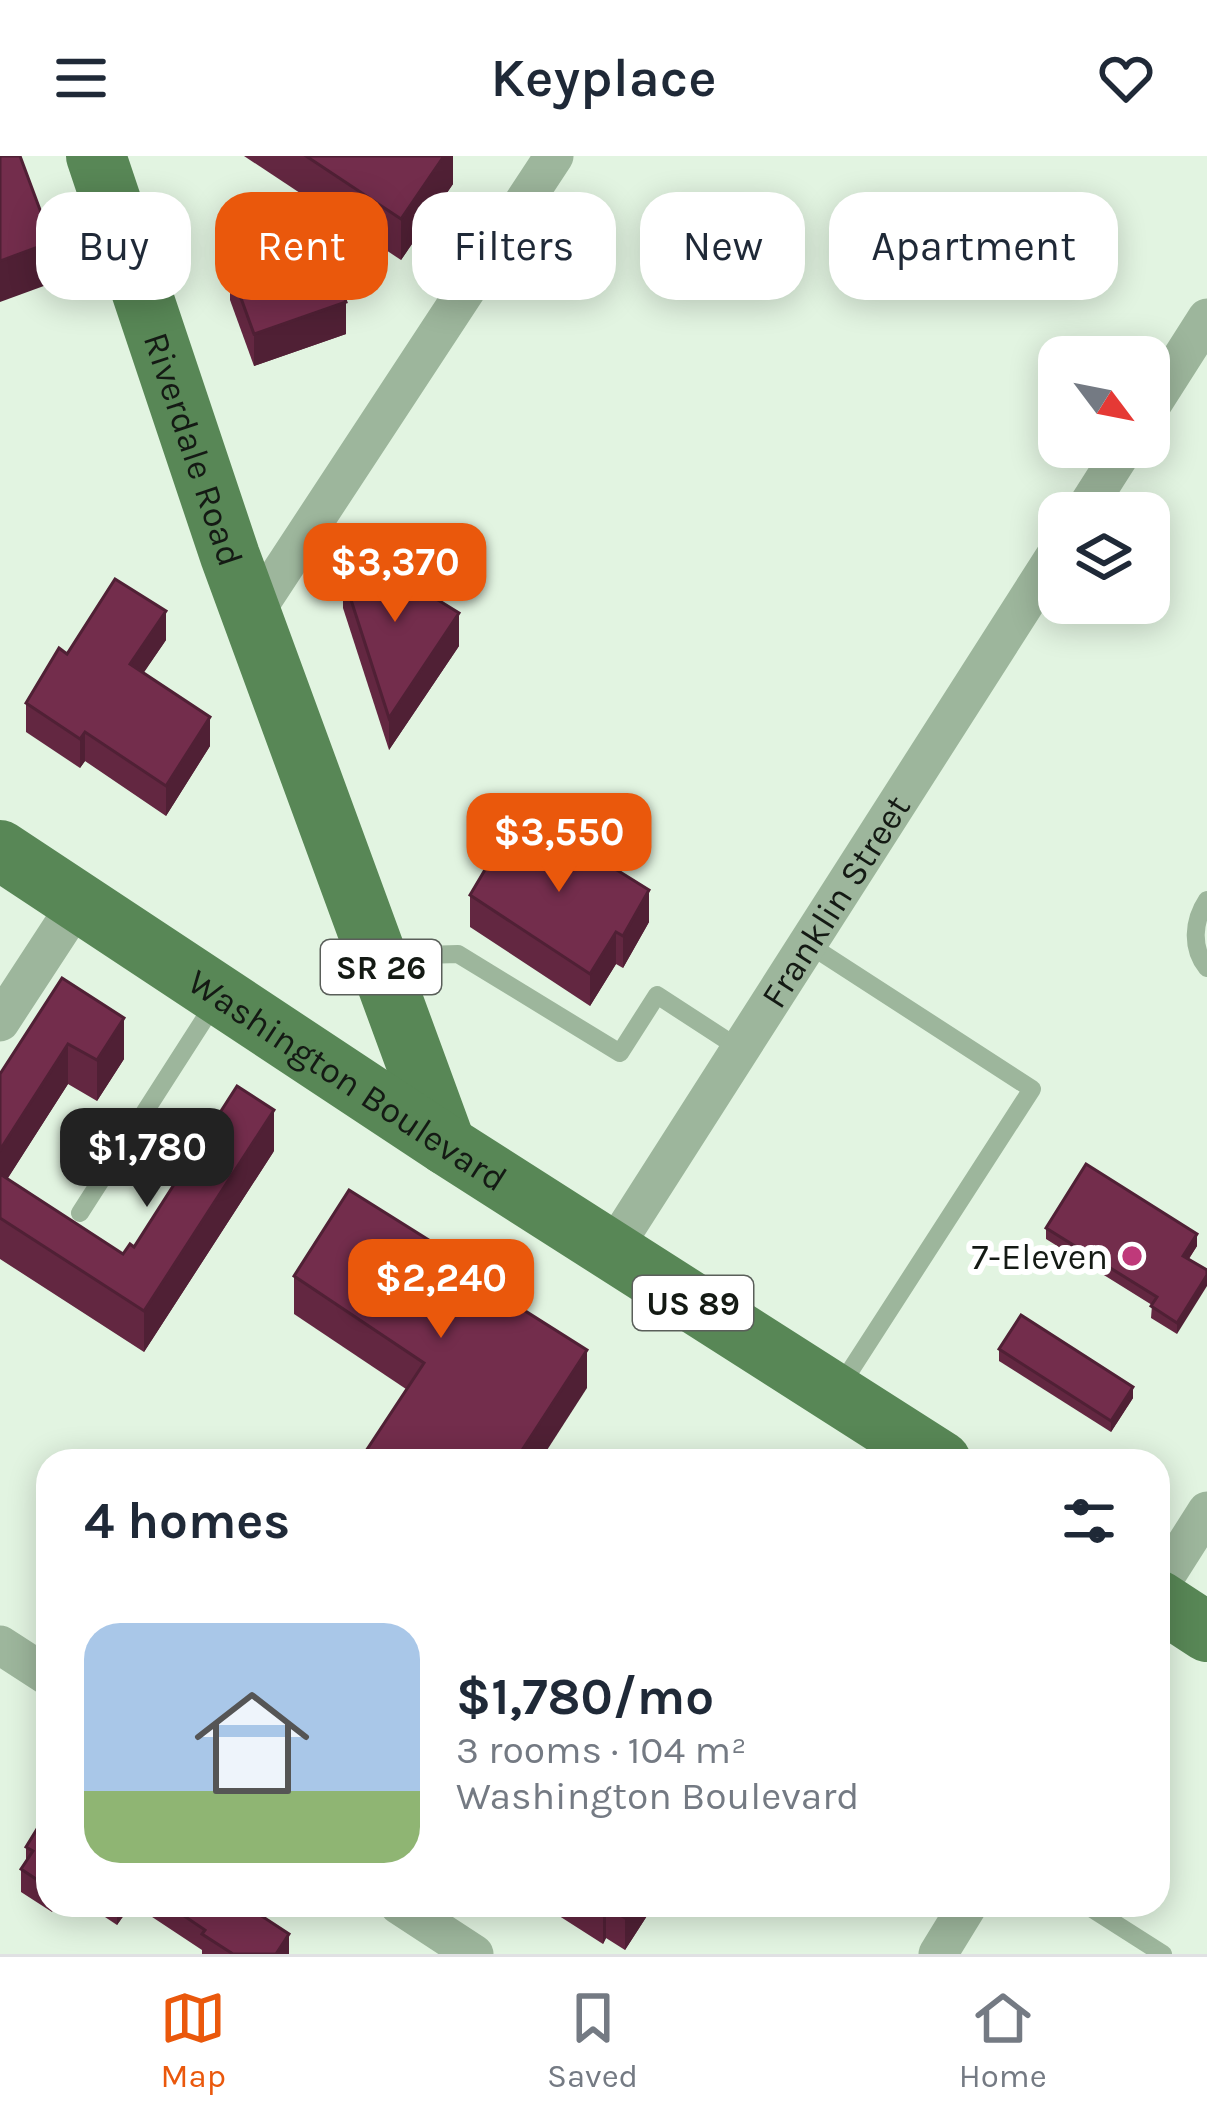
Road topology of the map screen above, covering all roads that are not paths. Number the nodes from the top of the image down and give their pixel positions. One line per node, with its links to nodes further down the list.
1 (96, 156): 6 (main road, Riverdale Road / SR 26)
2 (554, 156): 6 (street)
3 (1207, 318): 4 (street)
4 (1170, 376)
5 (1038, 583): 10 (street, Franklin Street)
6 (252, 616): 11 (main road, Riverdale Road / SR 26)
7 (0, 850): 9 (main road, Washington Boulevard / US 89)
8 (1207, 900): 12 (lane)
9 (79, 901): 13 (main road, Washington Boulevard / US 89); 14 (street)
10 (808, 944): 15 (street, Franklin Street); 19 (lane)
11 (377, 956): 15 (lane); 16 (main road, Riverdale Road / SR 26)
12 (1207, 968)
13 (220, 994): 16 (main road, Washington Boulevard / US 89); 17 (lane)
14 (0, 1022)
15 (740, 1049): 18 (street, Franklin Street)
16 (446, 1144): 18 (main road, Washington Boulevard / US 89)
17 (80, 1213)
18 (612, 1250): 19 (main road, Washington Boulevard / US 89)
19 (835, 1394): 20 (main road, Washington Boulevard / US 89)
20 (922, 1449)
21 (1207, 1511): 22 (street)
22 (1170, 1569)
23 (1170, 1608): 24 (main road)
24 (1207, 1632)
25 (0, 1645): 26 (street)
26 (36, 1668)
27 (417, 1917): 30 (street)
28 (961, 1917): 31 (street)
29 (1105, 1917): 32 (lane)
30 (474, 1954)
31 (938, 1954)
32 (1163, 1954)

